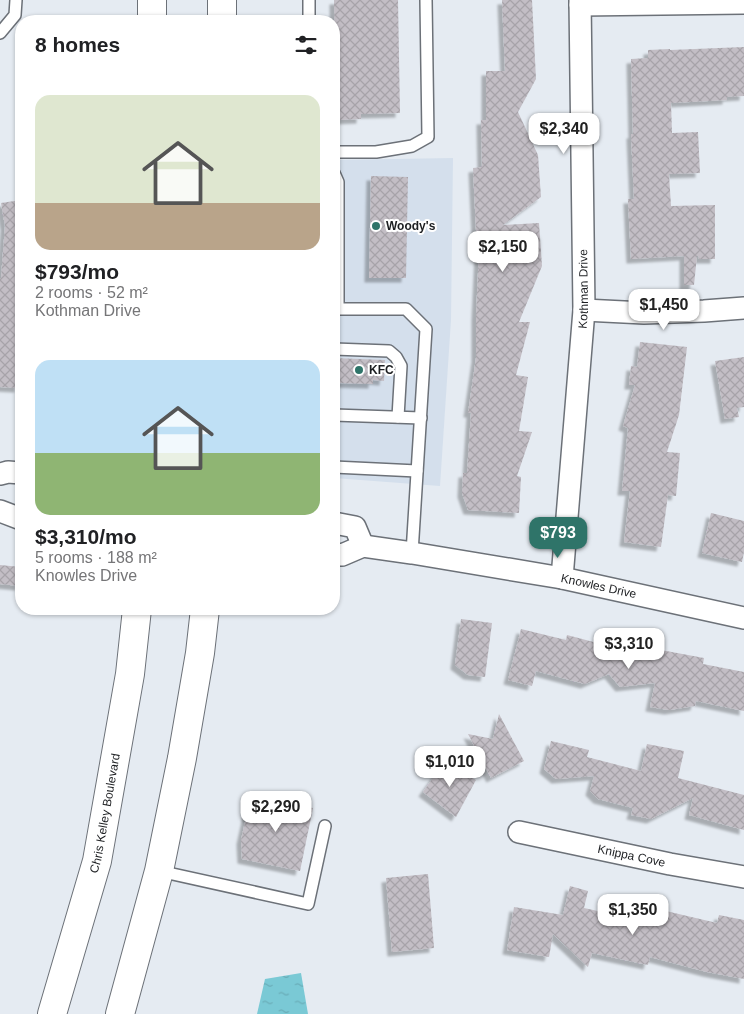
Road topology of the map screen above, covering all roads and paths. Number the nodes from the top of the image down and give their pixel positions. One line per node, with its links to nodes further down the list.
1 (16, 0): 11 (lane)
2 (152, 0): 8 (main road)
3 (222, 0): 9 (main road)
4 (309, 0): 10 (lane)
5 (426, 0): 12 (lane)
6 (580, 3): 7 (street); 15 (street, Kothman Drive)
7 (744, 3)
8 (152, 15)
9 (222, 15)
10 (309, 15)
11 (0, 33)
12 (340, 152)
13 (744, 308): 15 (street)
14 (340, 309): 19 (lane)
15 (584, 310): 30 (street, Kothman Drive)
16 (340, 348): 18 (lane)
17 (340, 414): 18 (lane)
18 (398, 417): 19 (lane)
19 (420, 418): 21 (lane)
20 (340, 467): 21 (lane)
21 (418, 471): 28 (lane)
22 (15, 473): 23 (street)
23 (0, 474)
24 (0, 511): 25 (street)
25 (15, 517)
26 (340, 525): 27 (street)
27 (363, 546): 28 (street, Knowles Drive); 29 (street, Knowles Drive)
28 (412, 553): 30 (street, Knowles Drive)
29 (340, 555)
30 (562, 578): 33 (street, Knowles Drive)
31 (136, 615): 38 (main road, Chris Kelley Boulevard)
32 (204, 615): 36 (main road)
33 (744, 618)
34 (325, 826): 36 (lane)
35 (519, 832): 37 (street, Knippa Cove)
36 (159, 871): 39 (main road)
37 (744, 877)
38 (52, 1014)
39 (120, 1014)

